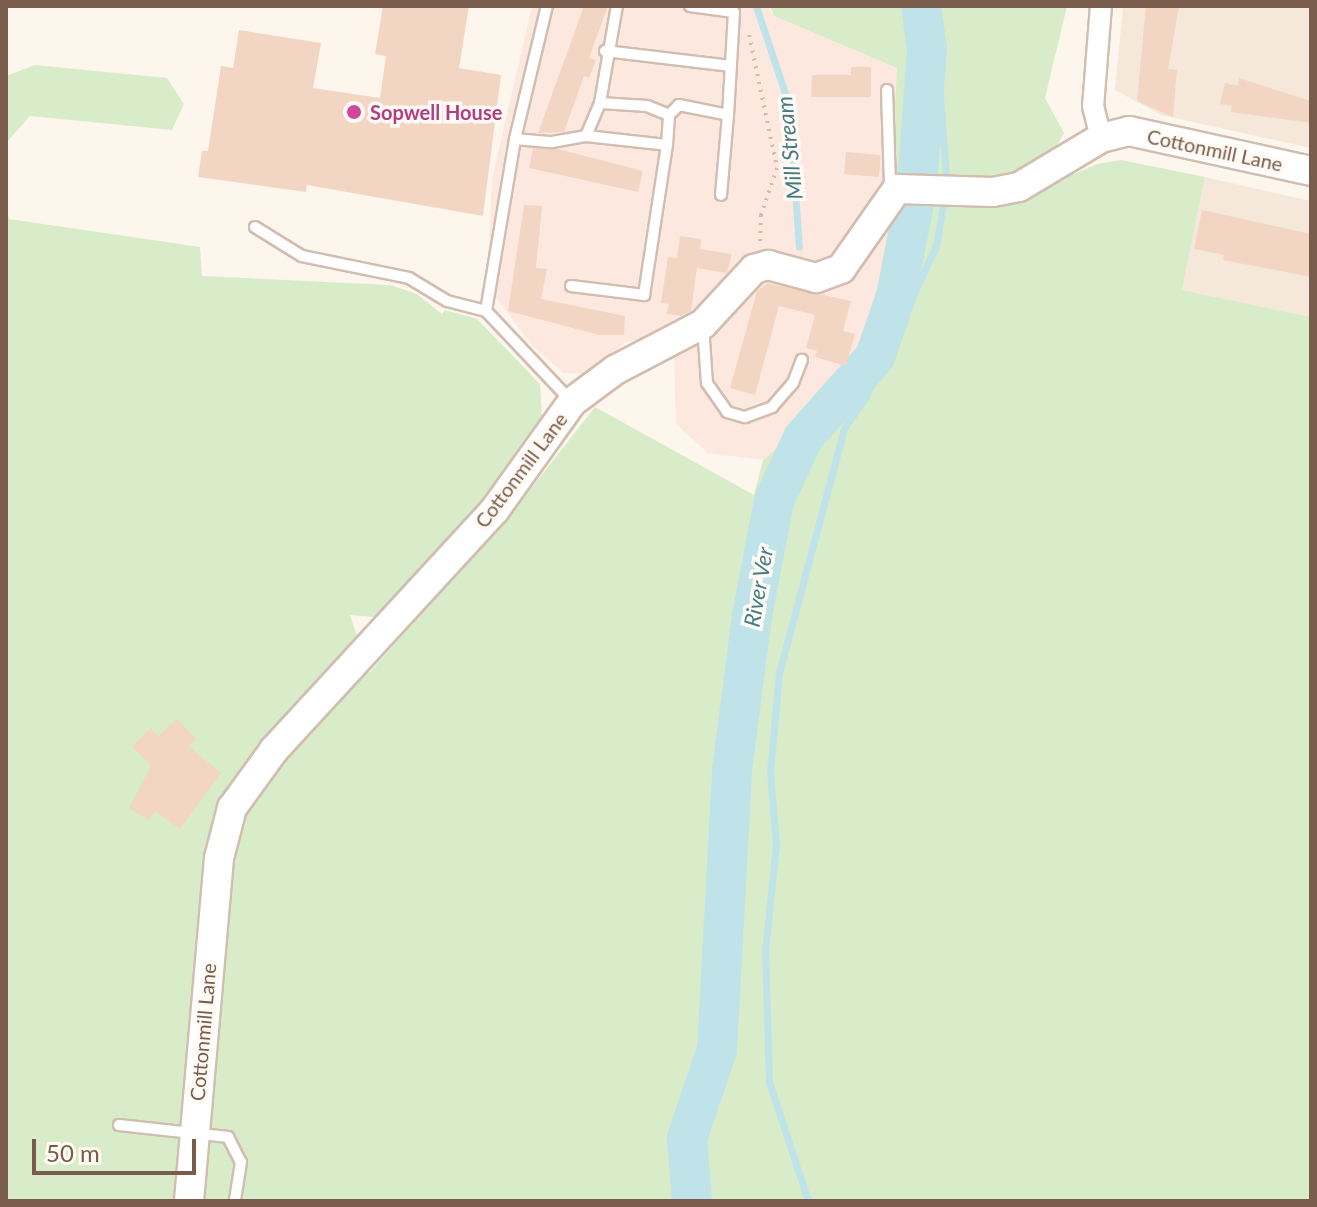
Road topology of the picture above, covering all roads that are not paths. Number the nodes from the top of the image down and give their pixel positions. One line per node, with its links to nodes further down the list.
1 (547, 6): 13 (lane)
2 (617, 6): 5 (lane)
3 (690, 6): 6 (lane)
4 (1101, 6): 12 (street)
5 (605, 51): 6 (lane); 8 (lane)
6 (731, 66): 10 (lane)
7 (887, 90): 16 (lane)
8 (600, 103): 9 (lane); 11 (lane)
9 (669, 115): 10 (lane); 14 (lane)
10 (728, 115): 17 (lane)
11 (586, 136): 13 (lane); 14 (lane)
12 (1101, 138): 15 (street, Cottonmill Lane); 16 (street, Cottonmill Lane)
13 (515, 139): 20 (lane)
14 (667, 145): 19 (lane)
15 (1311, 171)
16 (897, 191): 21 (street, Cottonmill Lane)
17 (721, 195)
18 (255, 227): 20 (lane)
19 (571, 286)
20 (486, 311): 23 (lane)
21 (703, 324): 22 (lane); 23 (street, Cottonmill Lane)
22 (802, 360)
23 (572, 402): 25 (street, Cottonmill Lane)
24 (119, 1125): 25 (lane)
25 (194, 1133): 26 (street, Cottonmill Lane); 27 (lane)
26 (189, 1201)
27 (235, 1201)

